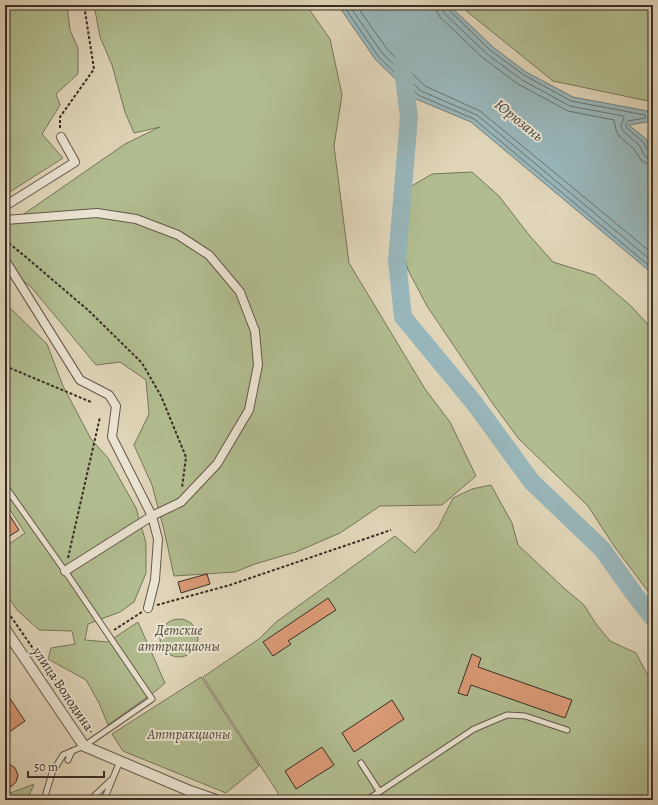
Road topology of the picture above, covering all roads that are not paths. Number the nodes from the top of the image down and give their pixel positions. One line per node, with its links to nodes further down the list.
1 (60, 137): 2 (street)
2 (5, 206)
3 (5, 220): 6 (street)
4 (5, 260): 6 (street)
5 (5, 486): 7 (lane)
6 (152, 516): 7 (street); 8 (street)
7 (65, 571): 11 (lane)
8 (148, 608)
9 (5, 629): 11 (street, улица Володина)
10 (567, 730): 17 (lane)
11 (84, 746): 12 (lane); 14 (street, улица Володина)
12 (72, 751): 13 (lane); 19 (lane)
13 (68, 760)
14 (120, 761): 16 (lane); 18 (street, улица Володина)
15 (361, 763): 17 (lane)
16 (113, 778): 20 (lane); 21 (lane)
17 (379, 791): 23 (lane)
18 (188, 796): 22 (street, улица Володина)
19 (44, 800)
20 (90, 800)
21 (104, 800)
22 (216, 800)
23 (367, 800)

